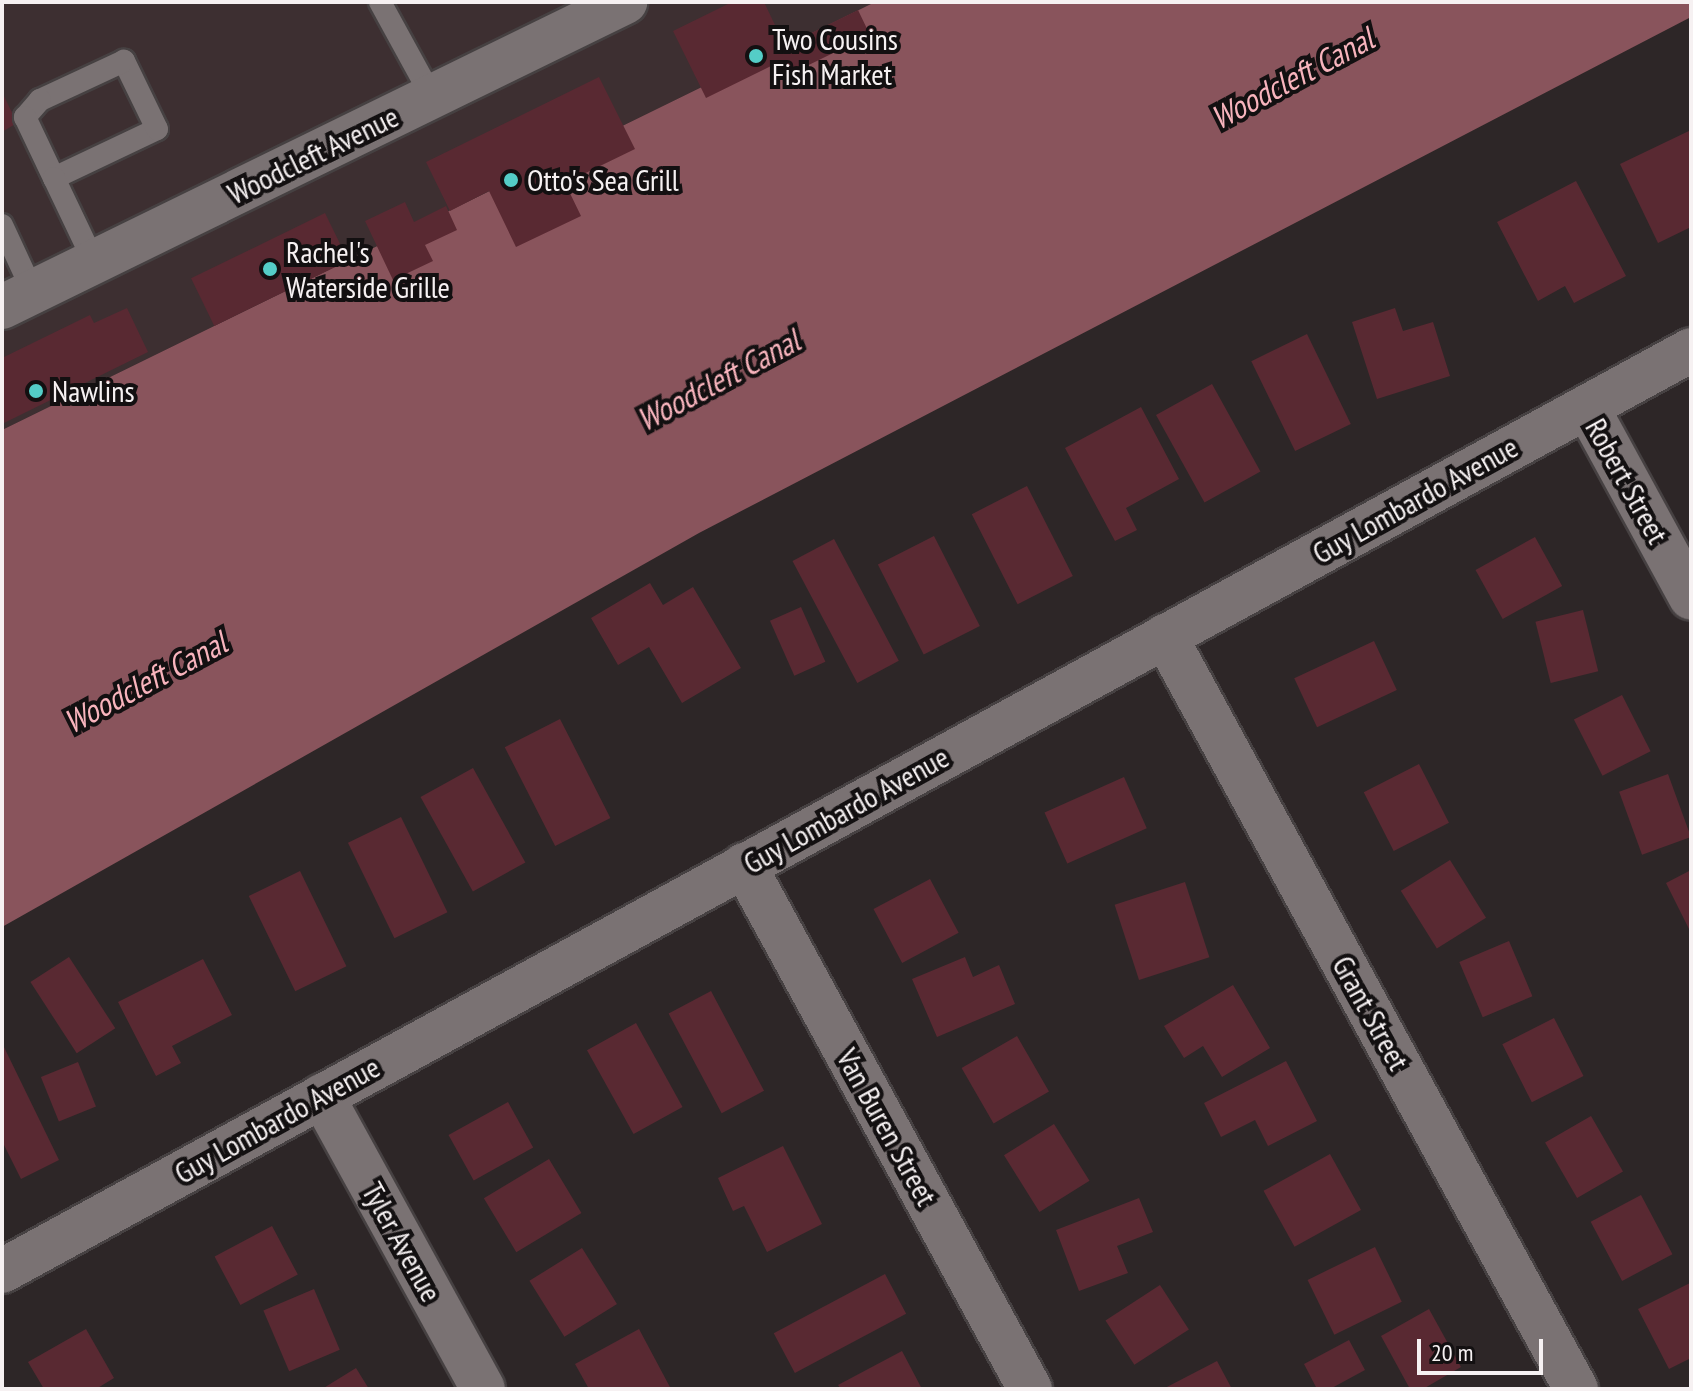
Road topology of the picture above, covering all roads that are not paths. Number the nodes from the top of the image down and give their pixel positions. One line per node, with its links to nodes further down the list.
1 (380, 2): 3 (lane)
2 (625, 2): 3 (street, Woodcleft Avenue)
3 (432, 97): 6 (street, Woodcleft Avenue)
4 (54, 178): 4 (lane); 6 (lane)
5 (2, 225): 7 (lane)
6 (94, 262): 7 (street, Woodcleft Avenue)
7 (17, 300)
8 (1691, 350): 9 (street, Guy Lombardo Avenue)
9 (1587, 407): 10 (street, Robert Street); 11 (street, Guy Lombardo Avenue)
10 (1691, 598)
11 (1165, 636): 12 (street, Guy Lombardo Avenue); 17 (street, Grant Street)
12 (744, 865): 13 (street, Guy Lombardo Avenue); 16 (street, Van Buren Street)
13 (322, 1096): 14 (street, Guy Lombardo Avenue); 15 (street, Tyler Avenue)
14 (2, 1271)
15 (483, 1389)
16 (1030, 1389)
17 (1576, 1389)

